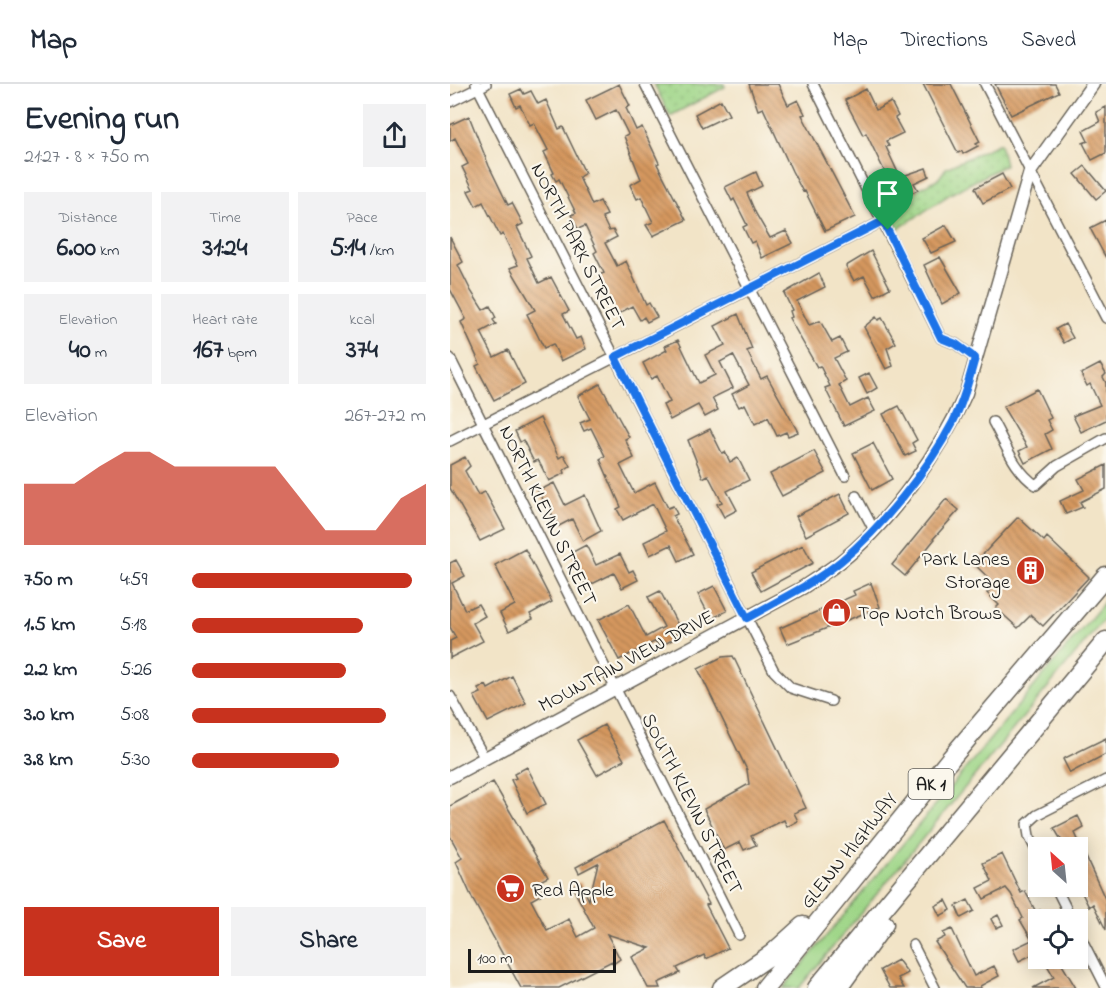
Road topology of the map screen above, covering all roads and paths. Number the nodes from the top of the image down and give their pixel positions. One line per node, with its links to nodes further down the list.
1 (645, 84): 9 (street)
2 (813, 84): 8 (street)
3 (985, 84): 7 (street)
4 (1093, 84): 7 (street, MOUNTAIN VIEW DRIVE)
5 (480, 85): 6 (street); 11 (street, NORTH PARK STREET)
6 (450, 102)
7 (1029, 172): 10 (street); 13 (street, MOUNTAIN VIEW DRIVE)
8 (883, 221): 9 (street); 13 (street)
9 (750, 288): 11 (street); 18 (street)
10 (1106, 318)
11 (615, 357): 15 (street); 22 (street, NORTH PARK STREET)
12 (450, 358): 15 (street, NORTH KLEVIN STREET)
13 (975, 358): 20 (street, MOUNTAIN VIEW DRIVE)
14 (993, 423): 16 (street)
15 (484, 424): 17 (street); 24 (street, NORTH KLEVIN STREET)
16 (1106, 438)
17 (450, 441)
18 (845, 476)
19 (856, 496): 20 (street)
20 (874, 530): 22 (street, MOUNTAIN VIEW DRIVE)
21 (1106, 576): 28 (highway, GLENN HIGHWAY / AK 1)
22 (747, 618): 24 (street, MOUNTAIN VIEW DRIVE); 26 (street, NORTH PARK STREET)
23 (1106, 641): 31 (highway, AK 1)
24 (615, 687): 27 (street, MOUNTAIN VIEW DRIVE); 33 (street, SOUTH KLEVIN STREET)
25 (450, 696): 27 (street)
26 (831, 701)
27 (484, 758): 29 (street, MOUNTAIN VIEW DRIVE)
28 (951, 758): 37 (highway); 38 (highway, GLENN HIGHWAY / AK 1)
29 (450, 777)
30 (1106, 780): 32 (street)
31 (960, 816): 39 (highway, AK 1); 40 (highway)
32 (1030, 837)
33 (739, 935)
34 (913, 945): 41 (street)
35 (1088, 952): 36 (street)
36 (1106, 987)
37 (722, 988)
38 (765, 988)
39 (817, 988)
40 (838, 988)
41 (935, 988)

